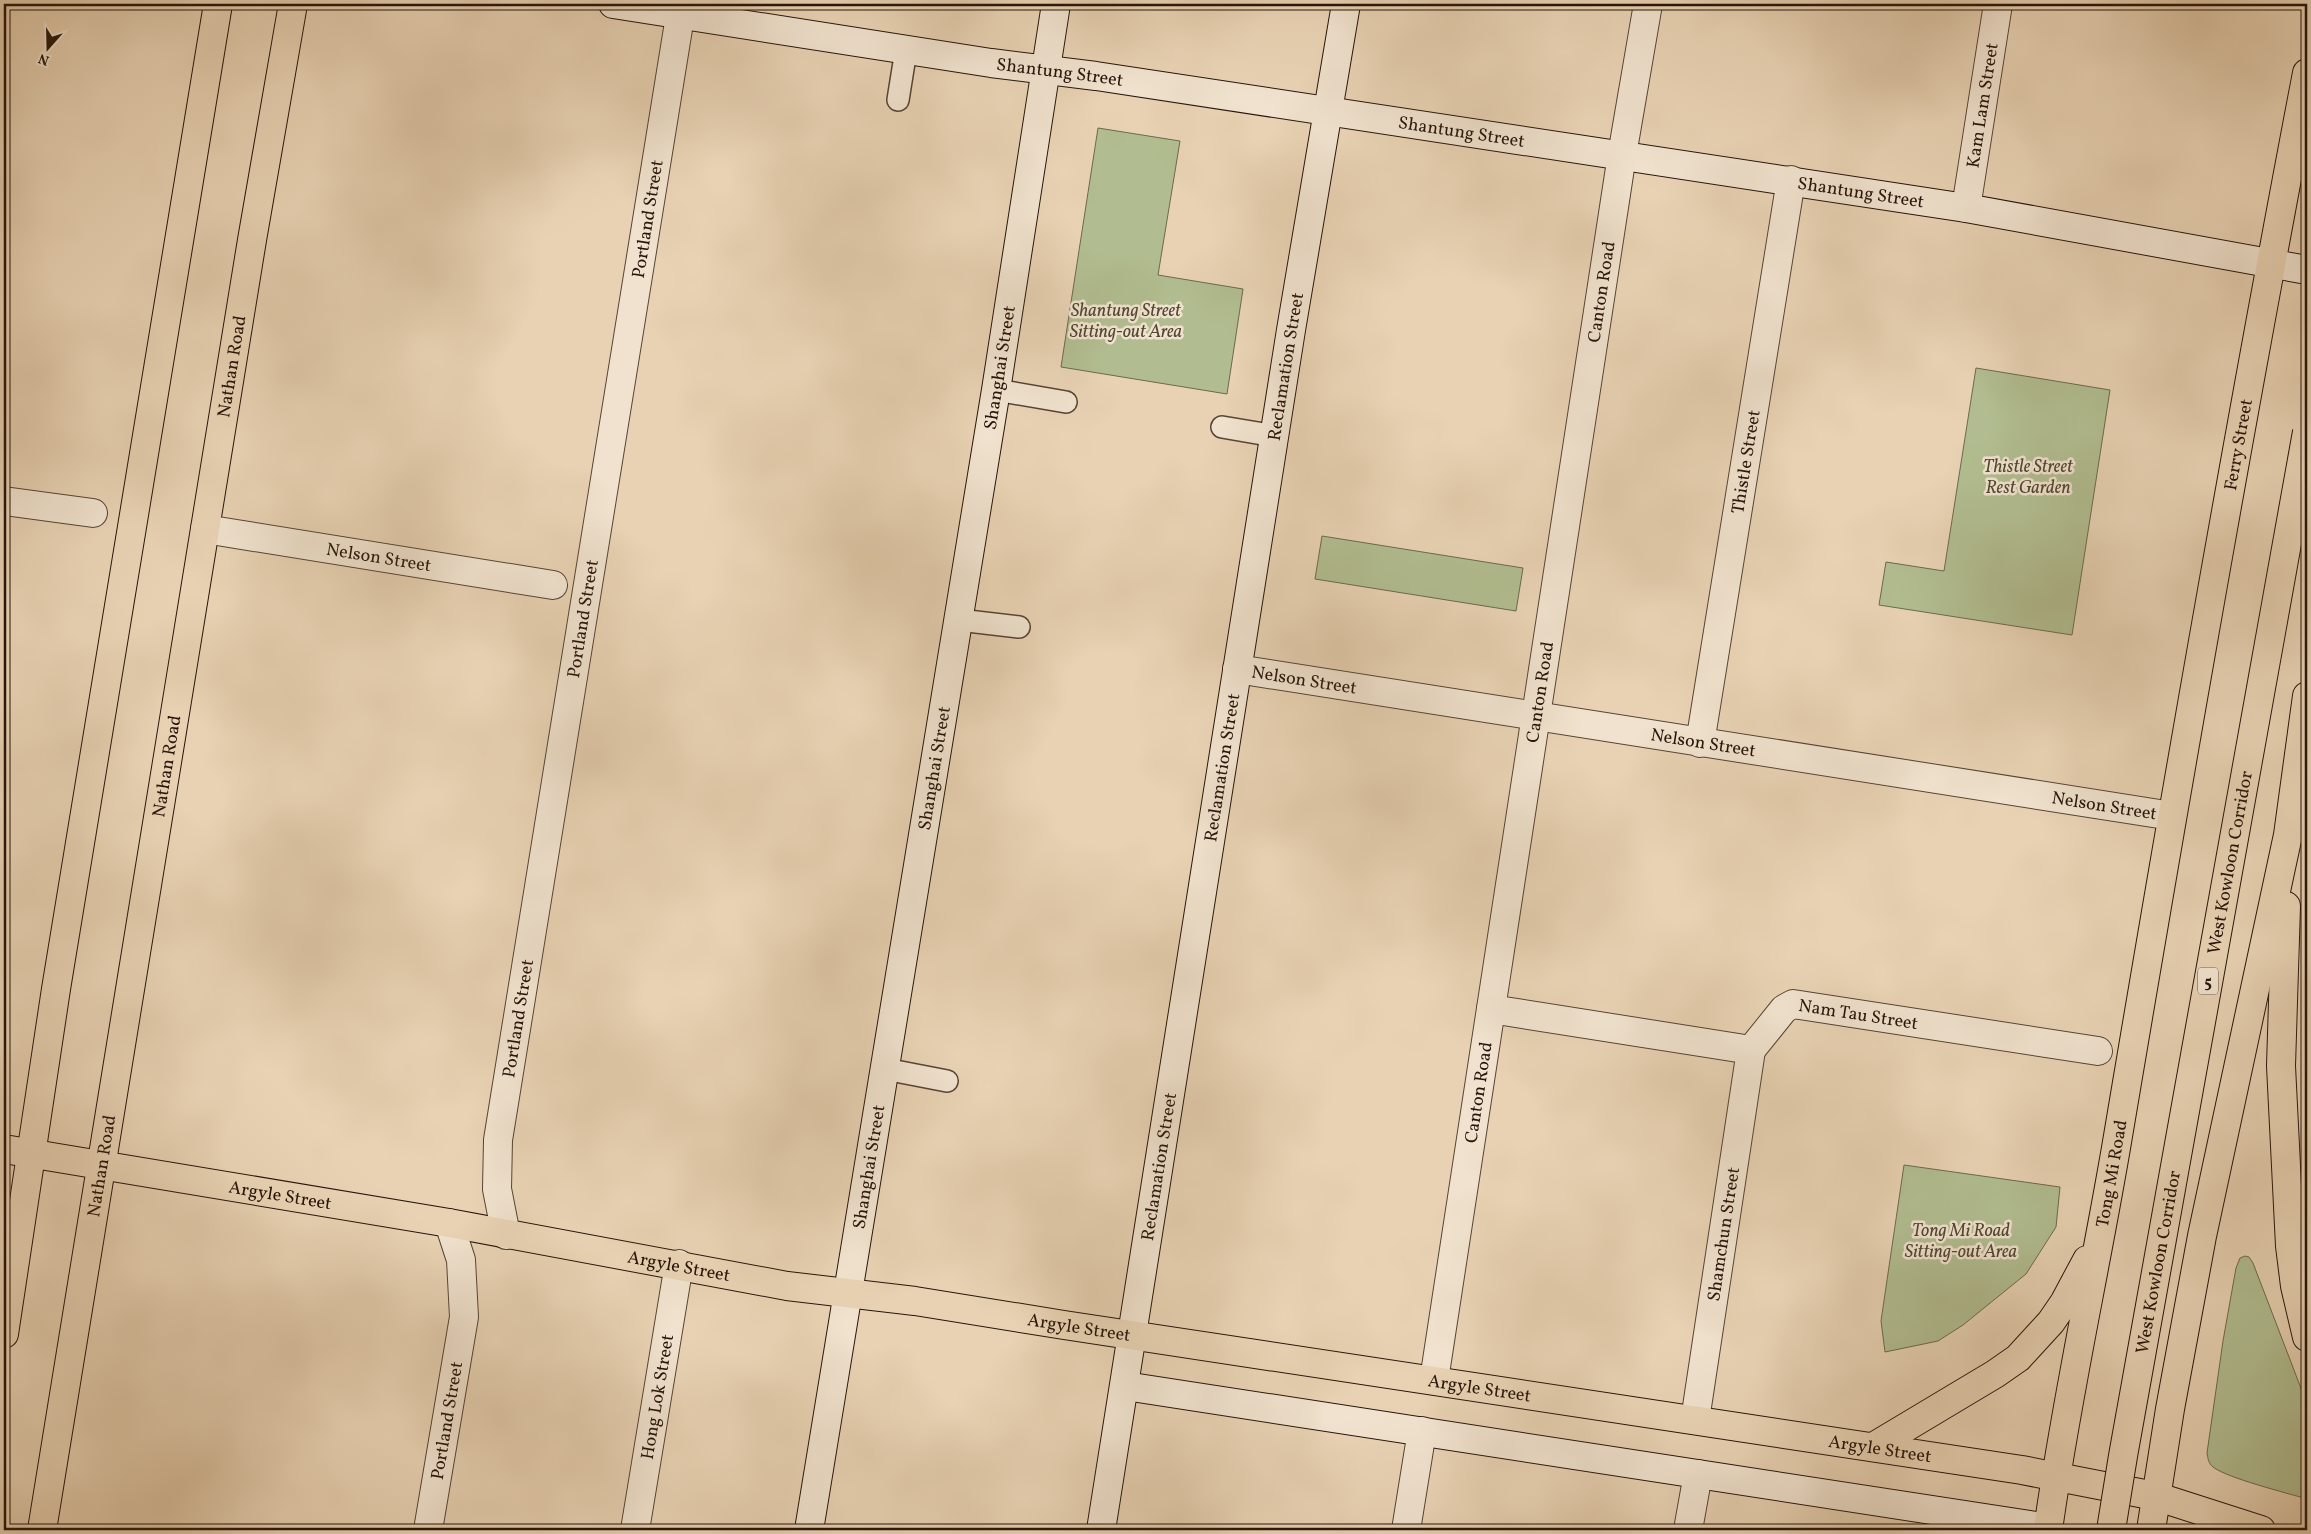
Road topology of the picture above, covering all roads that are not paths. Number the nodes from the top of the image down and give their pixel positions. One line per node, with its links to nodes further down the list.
1 (218, 4): 42 (main road)
2 (293, 4): 26 (main road, Nathan Road)
3 (613, 4): 8 (street, Shantung Street)
4 (1056, 4): 10 (street, Shanghai Street)
5 (1346, 4): 13 (street, Reclamation Street)
6 (1648, 4): 14 (street, Canton Road)
7 (1998, 4): 16 (street, Kam Lam Street)
8 (681, 9): 9 (street, Shantung Street); 46 (street, Portland Street)
9 (906, 50): 10 (street, Shantung Street); 12 (lane)
10 (1046, 70): 13 (street, Shantung Street); 19 (street, Shanghai Street)
11 (2307, 73): 17 (main road, Ferry Street)
12 (898, 100)
13 (1328, 110): 14 (street, Shantung Street); 23 (street, Reclamation Street)
14 (1622, 155): 15 (street, Shantung Street); 32 (street, Canton Road)
15 (1791, 180): 16 (street, Shantung Street); 33 (street, Thistle Street)
16 (1966, 208): 17 (street, Shantung Street)
17 (2271, 263): 18 (street, Shantung Street); 34 (main road, Ferry Street)
18 (2307, 270)
19 (996, 390): 20 (lane); 28 (street, Shanghai Street)
20 (1066, 402)
21 (1222, 427): 23 (lane)
22 (2307, 432): 68 (main road, West Kowloon Corridor / 5, bridge)
23 (1275, 436): 30 (street, Reclamation Street)
24 (4, 501): 25 (street)
25 (92, 513)
26 (206, 529): 27 (street, Nelson Street); 43 (main road, Nathan Road)
27 (553, 585)
28 (959, 620): 29 (lane); 39 (street, Shanghai Street)
29 (1020, 627)
30 (1237, 670): 32 (street, Nelson Street); 50 (street, Reclamation Street)
31 (2307, 696): 35 (main road)
32 (1535, 716): 33 (street, Nelson Street); 36 (street, Canton Road)
33 (1700, 743): 34 (street, Nelson Street)
34 (2172, 816): 45 (main road, Tong Mi Road)
35 (2288, 835): 51 (main road); 59 (main road)
36 (1491, 1009): 37 (street); 52 (street, Canton Road)
37 (1751, 1050): 38 (street, Nam Tau Street); 54 (street, Shamchun Street)
38 (2098, 1051)
39 (884, 1069): 40 (lane); 48 (street, Shanghai Street)
40 (947, 1081)
41 (4, 1149): 42 (main road, Argyle Street)
42 (32, 1153): 43 (main road, Argyle Street); 49 (main road)
43 (100, 1165): 44 (main road, Argyle Street); 60 (main road, Nathan Road)
44 (449, 1223): 46 (main road, Argyle Street); 61 (street, Portland Street)
45 (2103, 1227): 56 (main road); 58 (main road, Tong Mi Road)
46 (506, 1235): 47 (main road, Argyle Street)
47 (679, 1264): 48 (main road, Argyle Street); 62 (street, Hong Lok Street)
48 (846, 1294): 50 (main road, Argyle Street); 63 (street, Shanghai Street)
49 (4, 1334)
50 (1133, 1335): 52 (main road, Argyle Street); 53 (street, Reclamation Street)
51 (2307, 1337)
52 (1434, 1380): 54 (main road, Argyle Street)
53 (1125, 1386): 55 (street); 64 (street, Reclamation Street)
54 (1695, 1420): 56 (main road, Argyle Street)
55 (1422, 1431): 57 (street); 65 (street)
56 (1872, 1447): 58 (main road, Argyle Street)
57 (1698, 1474): 66 (street); 67 (street)
58 (2055, 1476): 59 (main road, Argyle Street); 67 (main road, Tong Mi Road)
59 (2155, 1496): 69 (main road); 70 (main road, Argyle Street)
60 (42, 1530)
61 (428, 1530)
62 (635, 1530)
63 (808, 1530)
64 (1101, 1530)
65 (1406, 1530)
66 (1688, 1530)
67 (2052, 1530)
68 (2111, 1530)
69 (2151, 1530)
70 (2261, 1530)

